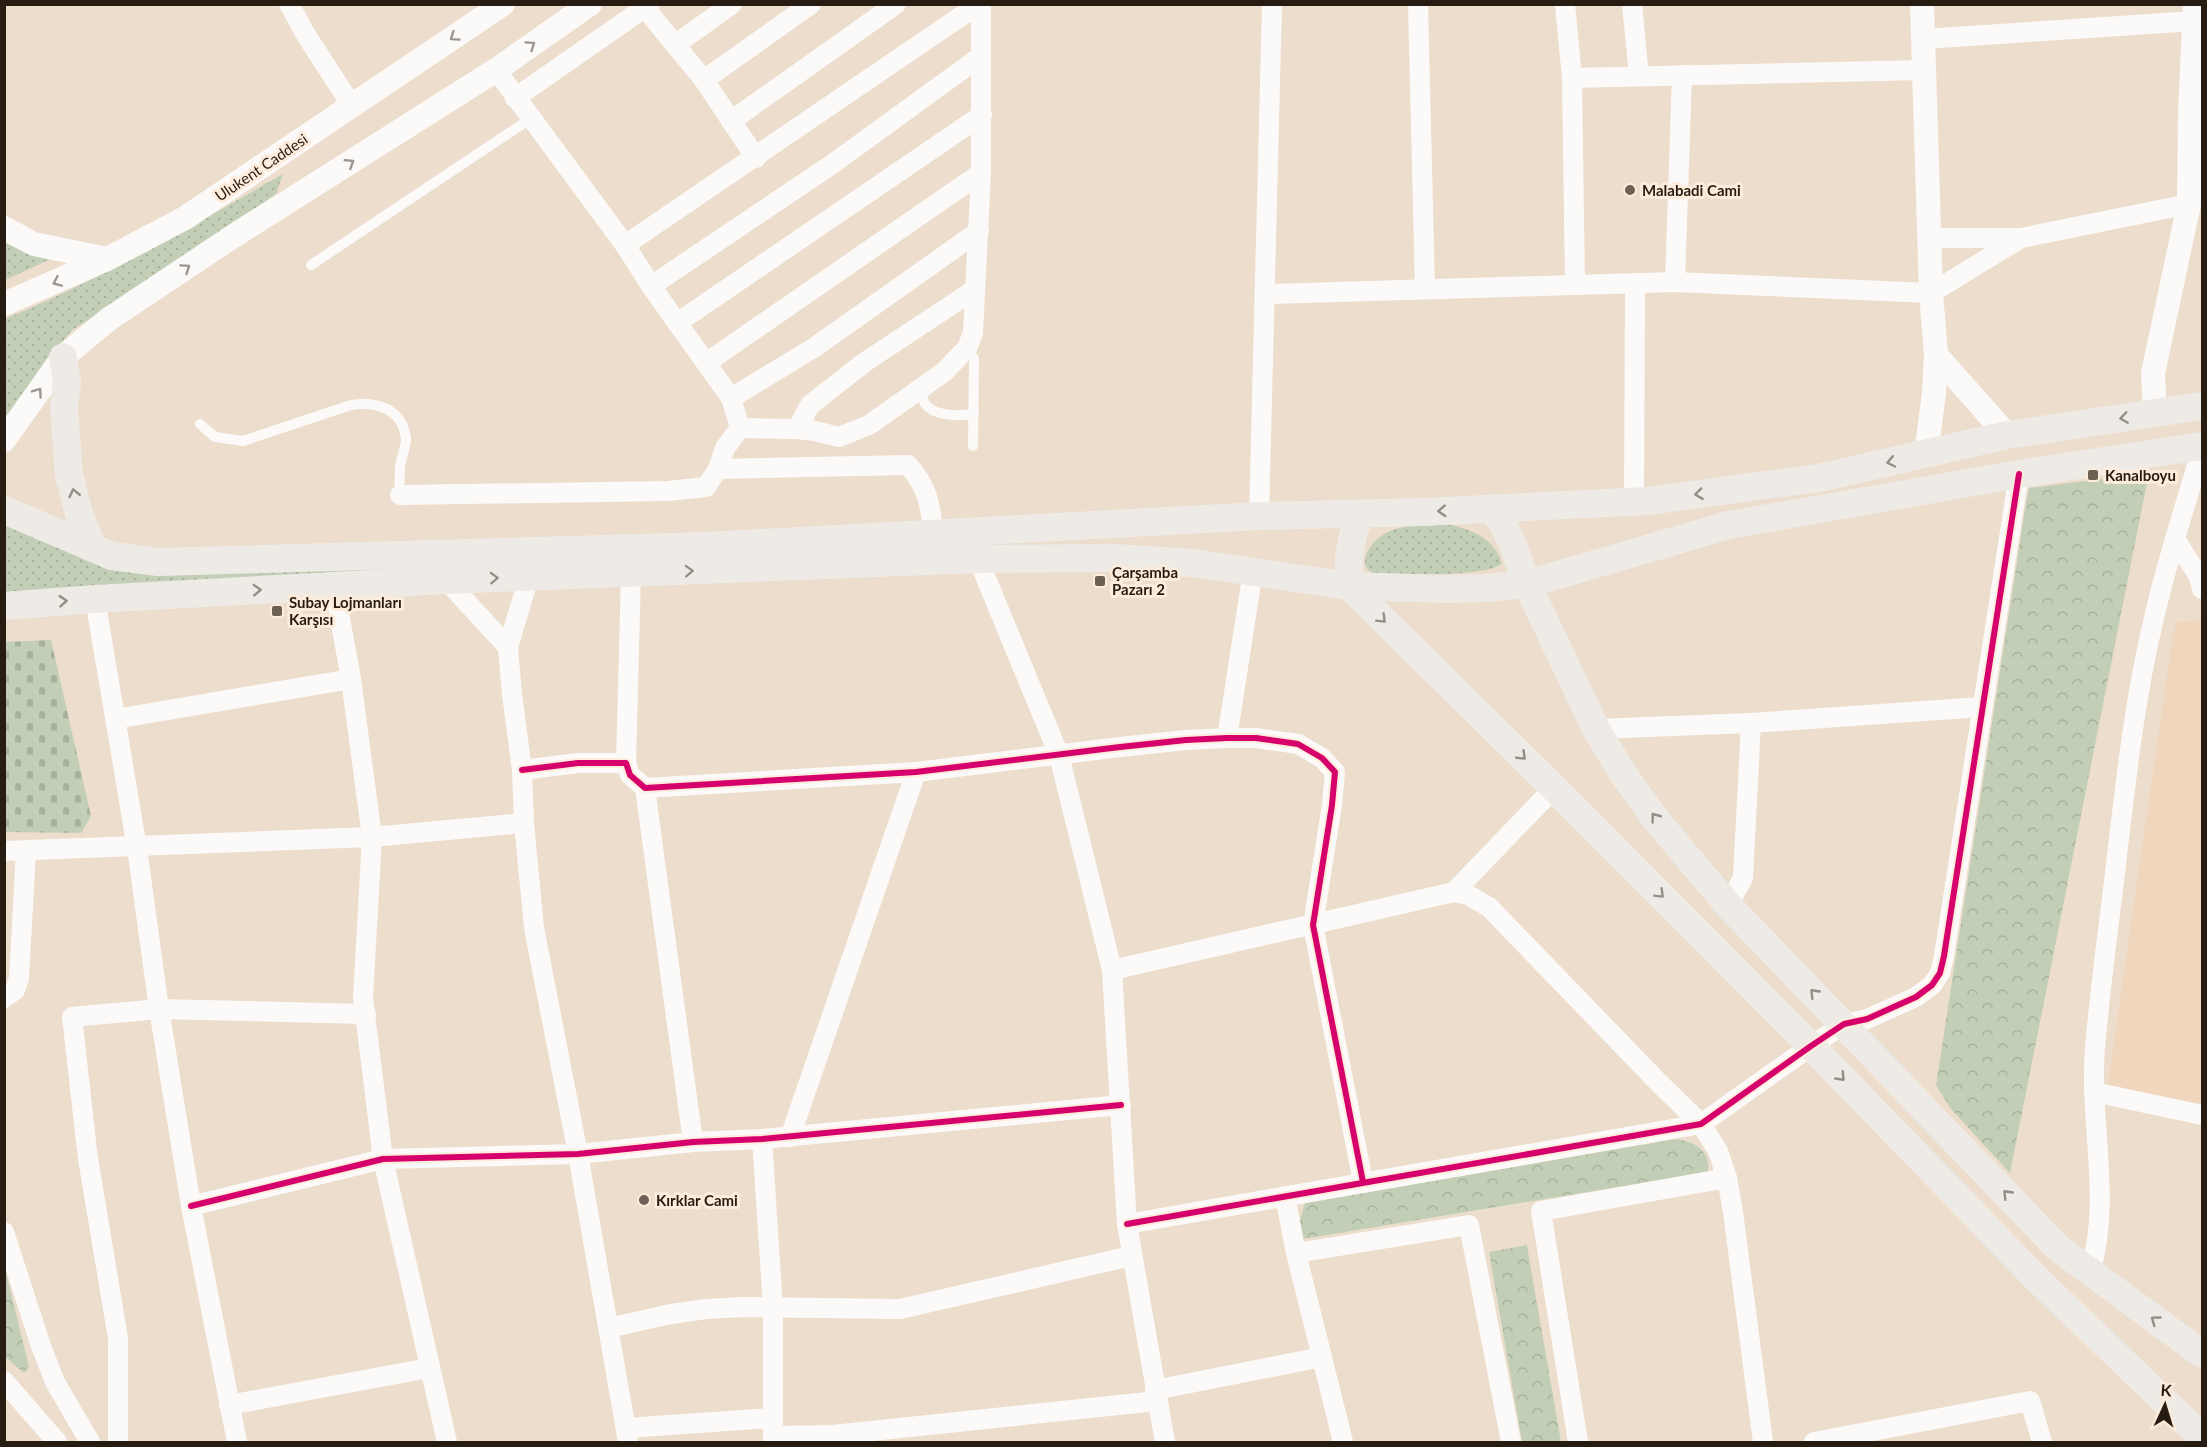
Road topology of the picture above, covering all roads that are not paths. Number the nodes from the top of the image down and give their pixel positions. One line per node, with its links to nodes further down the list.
1 (289, 4): 25 (street)
2 (503, 4): 25 (street, Ulukent Caddesi, one-way to 25)
3 (590, 4): 18 (street, one-way to 3)
4 (732, 4): 16 (street)
5 (811, 4): 23 (street)
6 (896, 4): 28 (street)
7 (980, 4): 17 (street); 29 (street)
8 (1272, 4): 46 (street)
9 (1418, 4): 43 (street)
10 (1565, 4): 22 (street)
11 (1632, 4): 21 (street)
12 (1922, 4): 15 (street)
13 (648, 6): 16 (street); 24 (street)
14 (2195, 13): 15 (street); 31 (street)
15 (1923, 39): 19 (street)
16 (676, 44): 23 (street)
17 (981, 56): 26 (street); 42 (street)
18 (496, 70): 24 (street); 51 (street, one-way to 18)
19 (1924, 70): 20 (street); 34 (street)
20 (1682, 75): 21 (street); 39 (street)
21 (1639, 76): 22 (street)
22 (1572, 78): 40 (street)
23 (704, 80): 28 (street)
24 (515, 98): 27 (street)
25 (352, 106): 37 (street, Ulukent Caddesi)
26 (982, 115): 30 (street); 48 (street)
27 (530, 119): 36 (street); 38 (lane)
28 (731, 121): 29 (street)
29 (756, 158): 36 (street)
30 (981, 173): 33 (street); 52 (street)
31 (2189, 204): 35 (street); 56 (street)
32 (4, 228): 37 (street)
33 (979, 231): 44 (street); 54 (street)
34 (1930, 238): 35 (street); 45 (street)
35 (2021, 238): 45 (street)
36 (625, 245): 42 (street)
37 (107, 259): 47 (street, Ulukent Caddesi, one-way to 47)
38 (311, 265)
39 (1675, 282): 41 (street); 45 (street)
40 (1575, 285): 41 (street); 43 (street)
41 (1635, 285): 69 (street)
42 (651, 286): 48 (street)
43 (1425, 289): 46 (street)
44 (974, 290): 49 (street); 60 (street)
45 (1931, 293): 50 (street)
46 (1266, 294): 73 (street)
47 (4, 304)
48 (677, 323): 52 (street)
49 (967, 348): 53 (street); 57 (lane)
50 (1936, 355): 61 (street); 65 (street)
51 (63, 357): 62 (street, one-way to 51); 76 (main road, one-way to 51)
52 (706, 363): 54 (street)
53 (922, 387): 57 (lane); 60 (street)
54 (731, 398): 59 (street)
55 (2202, 406): 56 (main road)
56 (2155, 413): 61 (main road, one-way to 61)
57 (974, 414): 63 (lane)
58 (200, 424): 68 (lane)
59 (740, 428): 60 (street); 66 (street)
60 (797, 429)
61 (2007, 435): 65 (main road)
62 (4, 440)
63 (973, 446)
64 (2202, 447): 67 (main road); 75 (street)
65 (1926, 455): 69 (main road, one-way to 69)
66 (718, 469): 68 (street); 74 (street)
67 (2019, 474): 82 (main road); 90 (street)
68 (400, 495)
69 (1634, 502): 70 (main road)
70 (1491, 509): 72 (main road, one-way to 72); 82 (main road)
71 (4, 510): 76 (main road)
72 (1360, 514): 73 (main road); 84 (main road)
73 (1259, 516): 74 (main road)
74 (934, 534): 76 (main road)
75 (2175, 539): 85 (street); 115 (street)
76 (93, 548)
77 (978, 559): 78 (main road); 79 (main road, one-way to 77); 95 (street)
78 (1253, 571): 84 (main road); 94 (street)
79 (631, 573): 80 (main road); 96 (street)
80 (529, 577): 81 (main road, one-way to 80); 88 (street)
81 (446, 580): 83 (main road); 88 (street)
82 (1527, 584): 84 (main road); 93 (main road)
83 (334, 585): 86 (main road, one-way to 83); 89 (street)
84 (1349, 586): 100 (main road, one-way to 100)
85 (2202, 589)
86 (95, 599): 87 (main road, one-way to 86); 91 (street)
87 (4, 606)
88 (508, 647): 97 (street)
89 (351, 679): 91 (street); 102 (street)
90 (1982, 707): 92 (street); 113 (street)
91 (115, 719): 103 (street)
92 (1751, 723): 93 (street); 107 (street)
93 (1596, 729): 107 (main road, one-way to 93)
94 (1227, 738): 95 (street); 108 (street)
95 (1059, 755): 98 (street); 109 (street)
96 (626, 763): 97 (street); 99 (street)
97 (522, 770): 101 (street)
98 (916, 772): 99 (street); 119 (street)
99 (645, 788): 121 (street)
100 (1554, 788): 106 (street); 114 (main road, one-way to 114)
101 (524, 823): 102 (street); 122 (street)
102 (372, 837): 103 (street); 112 (street)
103 (137, 848): 105 (street); 111 (street)
104 (4, 851): 105 (street)
105 (26, 851): 110 (street)
106 (1454, 892): 108 (street); 118 (street)
107 (1728, 905): 113 (main road, one-way to 107)
108 (1313, 926): 109 (street); 125 (street)
109 (1112, 970): 116 (street)
110 (4, 998)
111 (159, 1009): 112 (street); 127 (street); 147 (street)
112 (366, 1014): 123 (street)
113 (1844, 1024): 114 (street); 132 (main road, one-way to 113)
114 (1811, 1046): 118 (street); 143 (main road, one-way to 143)
115 (2094, 1092): 117 (street); 132 (street)
116 (1121, 1105): 119 (street); 128 (street)
117 (2202, 1115)
118 (1701, 1124): 124 (street); 125 (street)
119 (790, 1137): 120 (street)
120 (762, 1139): 121 (street); 133 (street)
121 (693, 1142): 122 (street)
122 (578, 1154): 123 (street); 134 (street)
123 (383, 1159): 127 (street); 137 (street)
124 (1727, 1178): 153 (street); 154 (street)
125 (1363, 1182): 126 (street)
126 (1285, 1196): 128 (street); 130 (street)
127 (191, 1206): 140 (street)
128 (1127, 1224): 131 (street)
129 (4, 1232): 146 (street)
130 (1296, 1253): 136 (street); 152 (street)
131 (1131, 1256): 133 (street); 139 (street)
132 (2090, 1273): 135 (main road, one-way to 132)
133 (773, 1308): 134 (street); 141 (street)
134 (608, 1328): 142 (street)
135 (2202, 1354)
136 (1322, 1357): 139 (street); 151 (street)
137 (429, 1368): 140 (street); 149 (street)
138 (4, 1381): 145 (street)
139 (1156, 1396): 144 (street); 150 (street)
140 (229, 1405): 148 (street)
141 (773, 1432): 142 (street); 144 (street)
142 (627, 1435)
143 (2202, 1437)
144 (833, 1439)
145 (57, 1443)
146 (90, 1443)
147 (118, 1443)
148 (237, 1443)
149 (447, 1443)
150 (1165, 1443)
151 (1343, 1443)
152 (1511, 1443)
153 (1578, 1443)
154 (1763, 1443)
155 (1814, 1443): 156 (street)
156 (2042, 1443)

